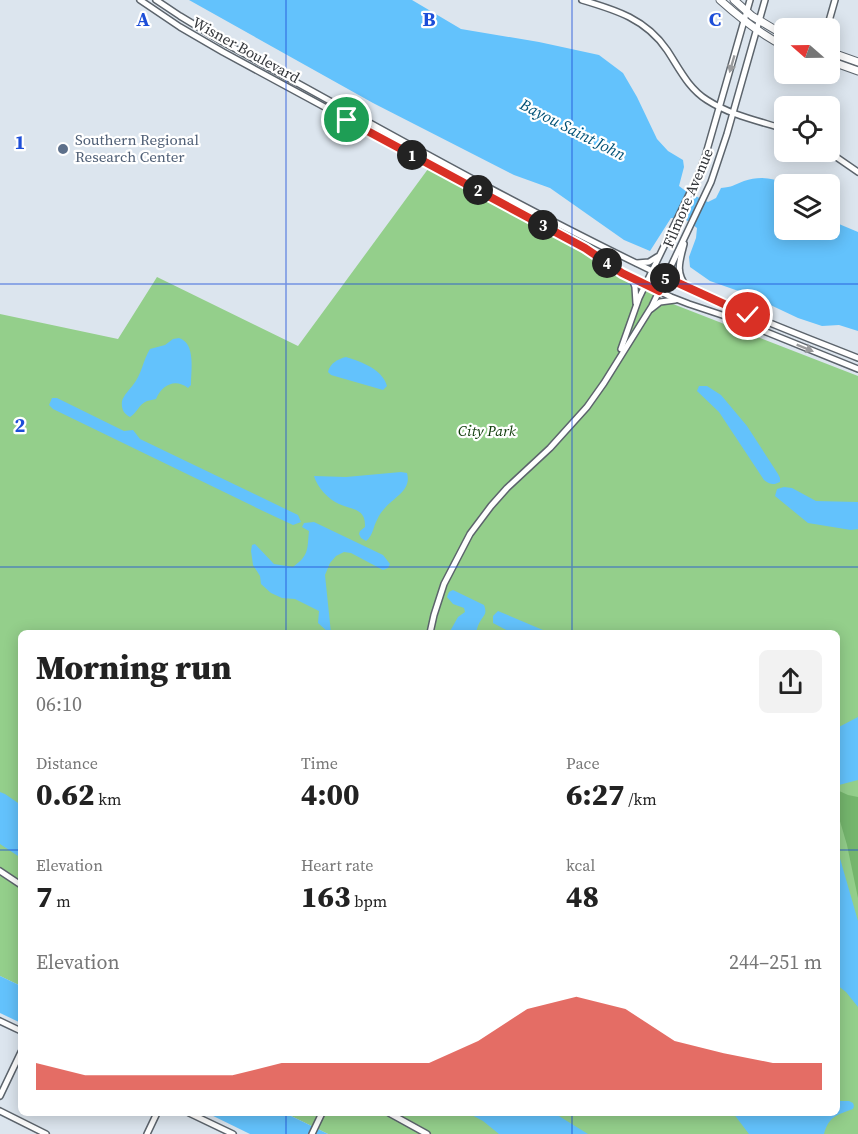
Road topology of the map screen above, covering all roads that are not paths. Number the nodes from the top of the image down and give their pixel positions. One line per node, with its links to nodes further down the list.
1 (140, 0): 30 (street, Wisner Boulevard)
2 (156, 0): 27 (street, Wisner Boulevard)
3 (582, 0): 20 (street)
4 (720, 0): 11 (main road)
5 (734, 0): 9 (main road)
6 (750, 0): 9 (street, Filmore Avenue)
7 (765, 0): 12 (street, Filmore Avenue)
8 (836, 0): 10 (street)
9 (746, 11): 11 (street, Filmore Avenue); 12 (main road)
10 (830, 18)
11 (744, 21): 13 (main road); 20 (street, Filmore Avenue, one-way to 20)
12 (759, 21): 13 (street, Filmore Avenue); 14 (main road)
13 (757, 30): 15 (main road); 21 (street, Filmore Avenue)
14 (774, 30)
15 (774, 40)
16 (840, 56): 17 (main road)
17 (858, 62)
18 (840, 65): 19 (main road)
19 (858, 72)
20 (719, 107): 21 (street); 26 (street, Filmore Avenue)
21 (733, 113): 22 (street); 25 (street, Filmore Avenue)
22 (774, 126)
23 (840, 160): 24 (street)
24 (858, 172)
25 (686, 236): 29 (street, Filmore Avenue); 32 (street)
26 (660, 254): 27 (street); 28 (street, Filmore Avenue)
27 (636, 263): 28 (street, Wisner Boulevard)
28 (652, 270): 29 (street, Wisner Boulevard); 31 (street, Filmore Avenue)
29 (665, 277): 32 (street, Wisner Boulevard); 33 (street, Filmore Avenue)
30 (632, 278): 31 (street, Wisner Boulevard); 35 (street)
31 (645, 285): 33 (street, Wisner Boulevard); 35 (street, Filmore Avenue)
32 (687, 287): 37 (street, Wisner Boulevard)
33 (659, 291): 34 (street, Wisner Boulevard); 36 (street, Filmore Avenue)
34 (677, 300): 36 (street); 39 (street, Wisner Boulevard, one-way to 39)
35 (636, 307): 38 (street, Filmore Avenue)
36 (649, 310): 38 (street, Filmore Avenue)
37 (858, 358)
38 (618, 359): 40 (street, Filmore Avenue)
39 (858, 369)
40 (431, 630)
41 (0, 871): 42 (street)
42 (18, 883)
43 (0, 1021): 44 (street)
44 (18, 1030)
45 (18, 1058): 46 (street)
46 (0, 1096)
47 (0, 1111): 52 (street)
48 (156, 1116): 53 (street)
49 (195, 1116): 54 (street)
50 (321, 1116): 55 (street)
51 (394, 1116): 56 (street)
52 (46, 1134)
53 (147, 1134)
54 (233, 1134)
55 (312, 1134)
56 (427, 1134)

